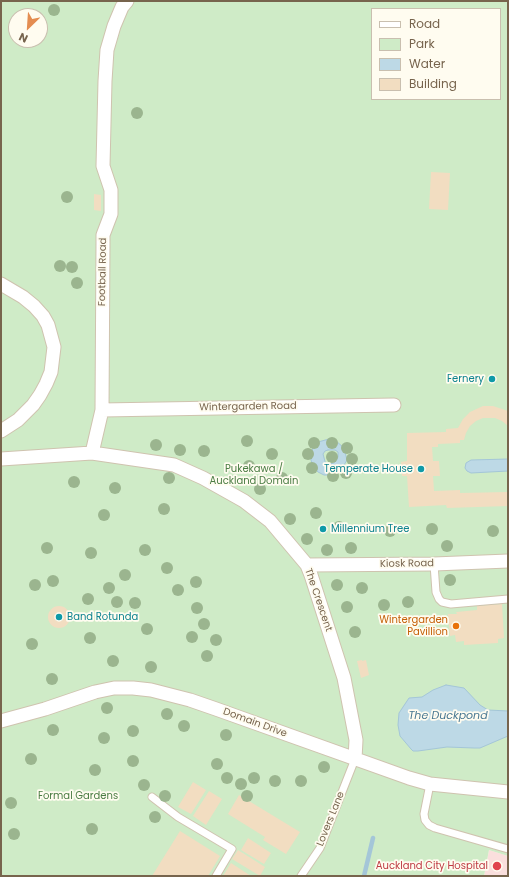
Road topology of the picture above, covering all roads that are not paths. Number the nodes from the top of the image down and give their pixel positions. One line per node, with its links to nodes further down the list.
1 (127, 1): 4 (street, Football Road)
2 (1, 284): 5 (street)
3 (394, 405): 4 (street, Wintergarden Road)
4 (102, 410): 6 (street, Football Road)
5 (1, 431)
6 (92, 453): 7 (street, The Crescent); 10 (street, The Crescent)
7 (3, 455)
8 (508, 561): 9 (street, Kiosk Road)
9 (434, 564): 10 (street, Kiosk Road); 11 (lane)
10 (307, 565): 13 (street, The Crescent)
11 (508, 599)
12 (1, 721): 13 (street, Domain Drive)
13 (355, 759): 14 (street, Domain Drive); 19 (lane, Lovers Lane)
14 (430, 784): 15 (street, Domain Drive); 17 (lane)
15 (508, 792)
16 (152, 797): 18 (lane)
17 (508, 849)
18 (216, 876)
19 (302, 876)

